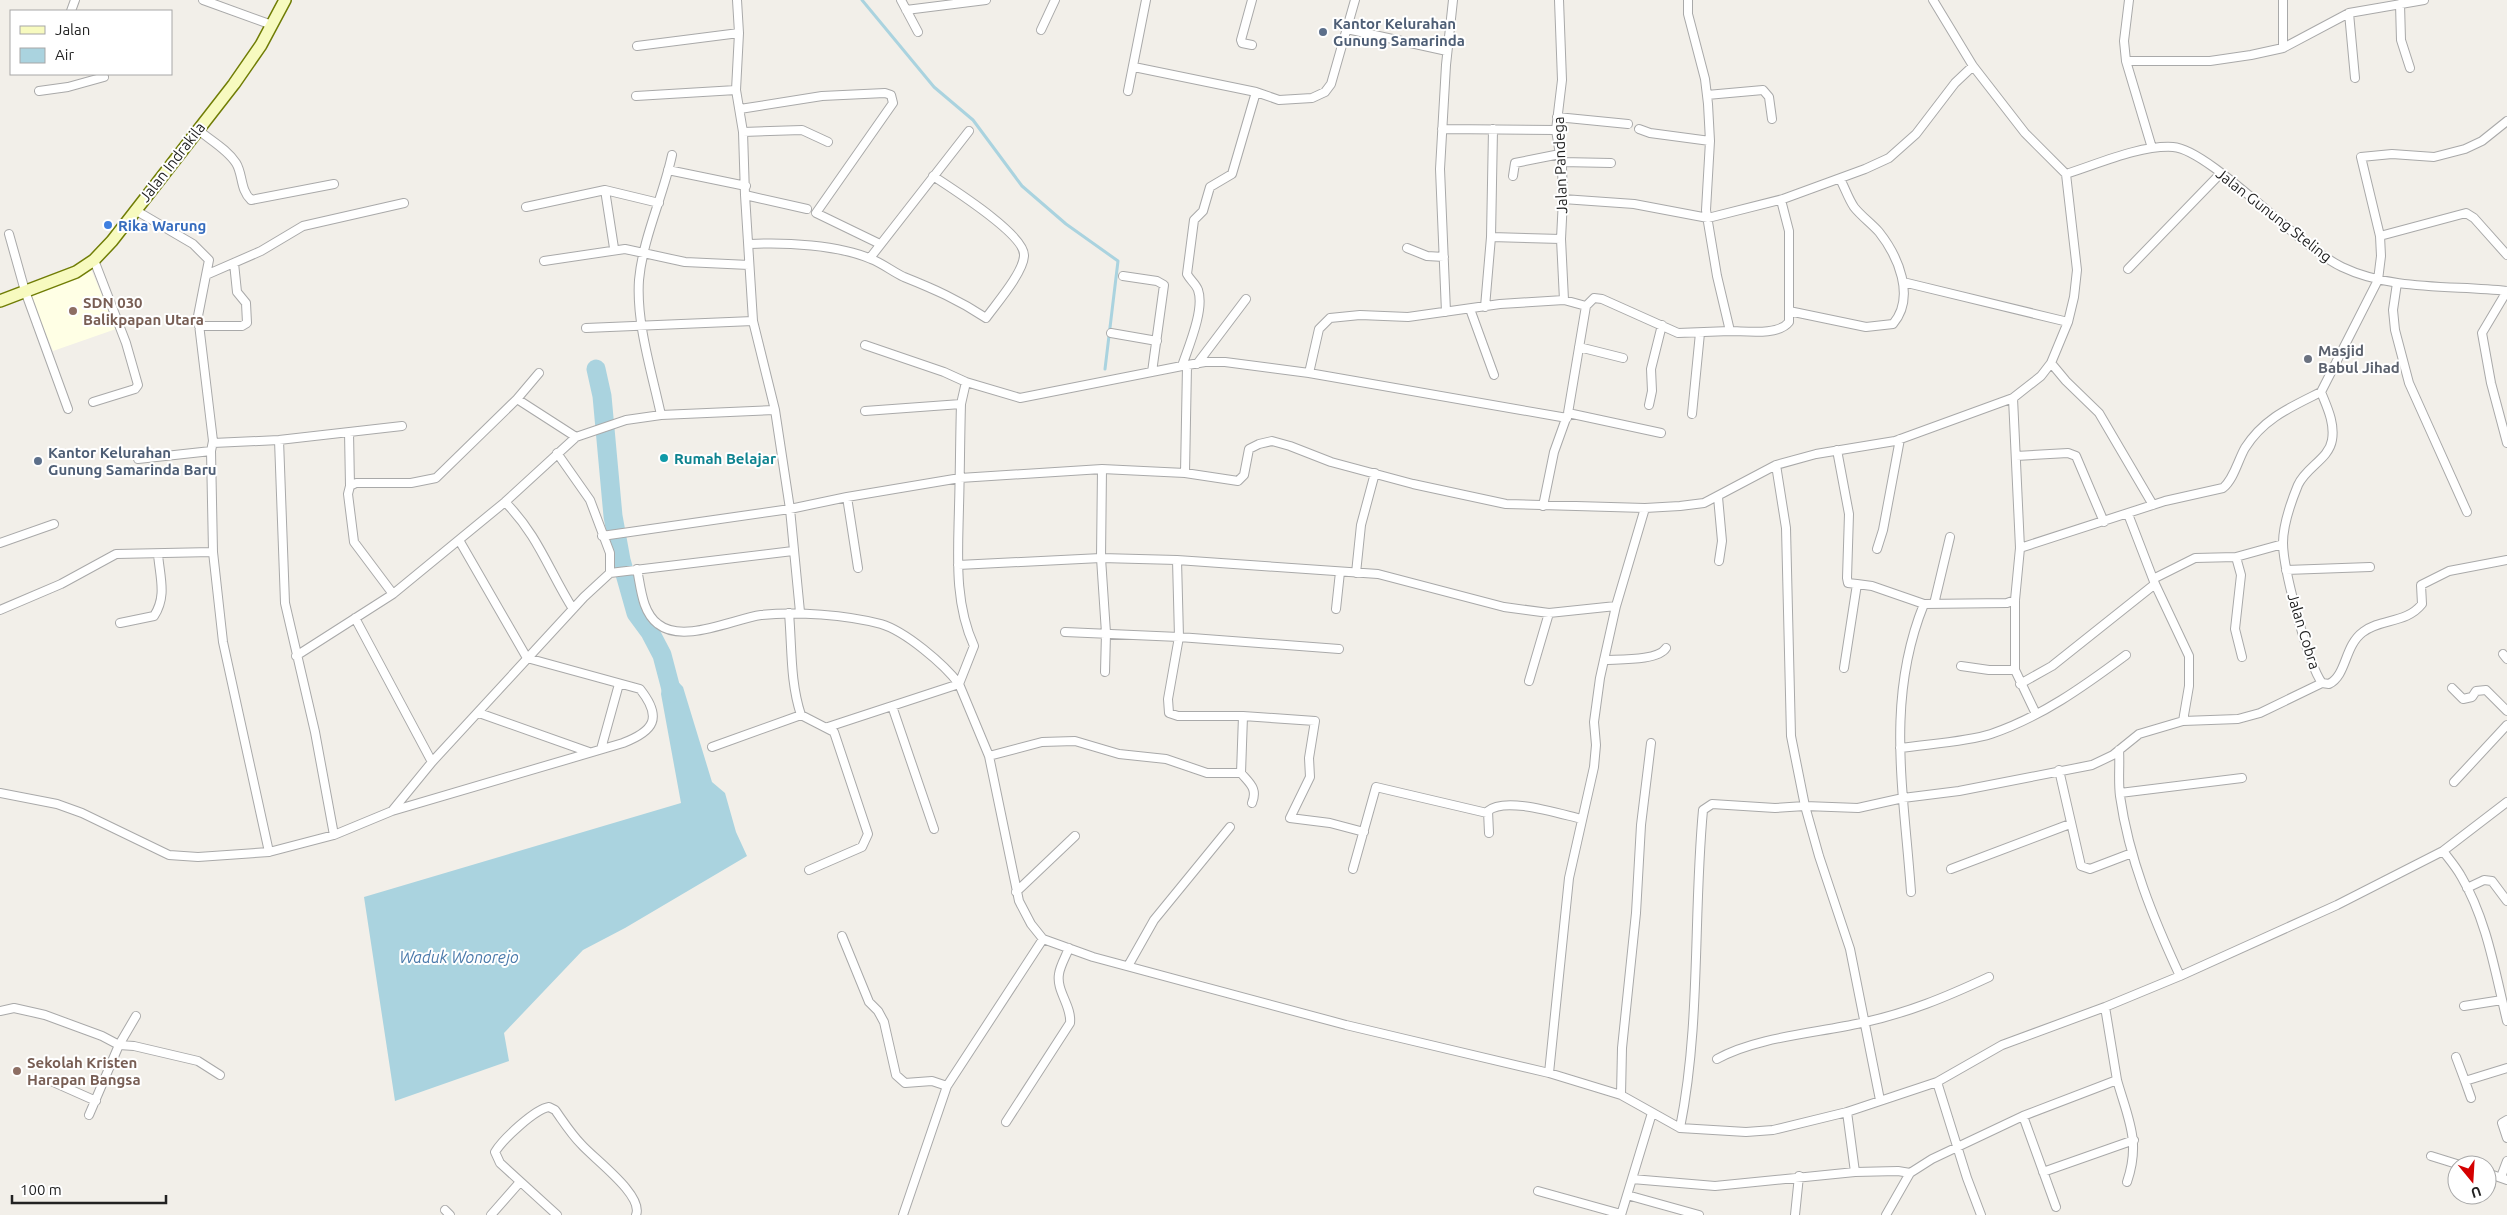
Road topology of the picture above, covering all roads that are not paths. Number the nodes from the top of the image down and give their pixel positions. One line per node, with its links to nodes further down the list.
1 (203, 0): 21 (street)
2 (285, 0): 21 (street, Jalan Indrakila)
3 (737, 0): 25 (street)
4 (901, 0): 19 (street)
5 (986, 0): 19 (street)
6 (1055, 0): 23 (street)
7 (1146, 0): 32 (street)
8 (1252, 0): 26 (street)
9 (1355, 0): 22 (street)
10 (1454, 0): 29 (street)
11 (1559, 0): 43 (street, Jalan Pandega)
12 (1688, 0): 40 (street)
13 (1934, 0): 31 (street)
14 (2130, 0): 30 (street)
15 (2283, 0): 28 (street)
16 (2421, 0): 18 (street)
17 (2379, 4): 18 (street); 20 (street)
18 (2400, 4): 33 (street)
19 (906, 10): 24 (street)
20 (2349, 13): 28 (street); 35 (street)
21 (272, 25): 47 (street, Jalan Indrakila)
22 (1347, 29): 29 (street); 39 (street)
23 (1041, 30)
24 (918, 32)
25 (739, 33): 27 (street); 36 (street)
26 (1252, 45)
27 (637, 46)
28 (2283, 48): 30 (street)
29 (1447, 51): 48 (street)
30 (2126, 61): 56 (street)
31 (1973, 66): 62 (street); 66 (street)
32 (1134, 67): 38 (street); 39 (street)
33 (2410, 68)
34 (99, 75): 37 (street)
35 (2355, 78)
36 (736, 90): 41 (street); 42 (street)
37 (39, 91)
38 (1128, 91)
39 (1256, 92): 126 (street)
40 (1707, 95): 44 (street); 54 (street)
41 (636, 96)
42 (740, 109): 53 (street); 84 (street)
43 (1557, 117): 46 (street); 51 (street, Jalan Pandega)
44 (1772, 119)
45 (2507, 121): 80 (street)
46 (1628, 124)
47 (197, 129): 67 (street); 77 (street, Jalan Indrakila)
48 (1442, 129): 49 (street); 89 (street)
49 (1493, 129): 51 (street); 81 (street)
50 (1639, 129): 54 (street)
51 (1556, 130): 57 (street, Jalan Pandega)
52 (968, 131): 64 (street)
53 (743, 132): 55 (street); 68 (street)
54 (1710, 141): 78 (street)
55 (828, 142)
56 (2152, 148): 62 (street, Jalan Gunung Steling); 63 (street, Jalan Gunung Steling)
57 (1560, 154): 59 (street, Jalan Pandega); 65 (street)
58 (672, 155): 61 (street)
59 (1561, 162): 60 (street); 71 (street, Jalan Pandega)
60 (1611, 163)
61 (668, 170): 68 (street); 74 (street)
62 (2066, 174): 112 (street)
63 (2220, 174): 95 (street); 98 (street, Jalan Gunung Steling)
64 (933, 176): 84 (street); 90 (street)
65 (1513, 176)
66 (1840, 179): 72 (street); 99 (street)
67 (334, 184)
68 (746, 186): 70 (street)
69 (605, 190): 74 (street); 75 (street); 85 (street)
70 (745, 195): 76 (street); 83 (street)
71 (1563, 200): 78 (street); 82 (street, Jalan Pandega)
72 (1781, 200): 78 (street); 109 (street)
73 (404, 203): 93 (street)
74 (659, 203): 87 (street)
75 (526, 207)
76 (807, 209)
77 (135, 210): 91 (street, Jalan Indrakila); 96 (street)
78 (1708, 218): 117 (street)
79 (9, 234): 101 (street)
80 (2380, 236): 88 (street); 98 (street)
81 (1491, 237): 82 (street); 106 (street)
82 (1561, 239): 104 (street, Jalan Pandega)
83 (750, 244): 90 (street); 94 (street)
84 (880, 244): 90 (street)
85 (614, 248): 87 (street); 92 (street)
86 (1407, 248): 89 (street)
87 (644, 253): 94 (street); 115 (street)
88 (2507, 255)
89 (1444, 257): 110 (street)
90 (870, 258)
91 (94, 260): 101 (street, Jalan Indrakila); 135 (street)
92 (544, 261)
93 (234, 263): 96 (street); 114 (street)
94 (749, 265): 111 (street)
95 (2128, 269)
96 (206, 275): 114 (street)
97 (1123, 276): 120 (street)
98 (2378, 280): 100 (street, Jalan Gunung Steling); 132 (street)
99 (1903, 282): 109 (street); 112 (street)
100 (2397, 283): 102 (street, Jalan Gunung Steling); 169 (street)
101 (25, 291): 105 (street, Jalan Indrakila); 138 (street)
102 (2507, 291): 150 (street)
103 (1246, 300): 125 (street)
104 (1564, 300): 106 (street); 107 (street)
105 (0, 301)
106 (1486, 306): 108 (street)
107 (1586, 306): 113 (street); 122 (street)
108 (1470, 309): 110 (street); 130 (street)
109 (1789, 311): 117 (street)
110 (1446, 312): 129 (street)
111 (753, 321): 115 (street); 139 (street)
112 (2068, 322): 124 (street)
113 (1662, 325): 119 (street); 137 (street)
114 (199, 326): 151 (street)
115 (642, 327): 116 (street); 142 (street)
116 (586, 328)
117 (1730, 331): 119 (street)
118 (1111, 333): 120 (street)
119 (1700, 333): 141 (street)
120 (1157, 341): 127 (street)
121 (864, 345): 131 (street)
122 (1579, 347): 123 (street); 143 (street)
123 (1623, 358)
124 (2051, 363): 133 (street); 165 (street)
125 (1196, 364): 126 (street); 129 (street)
126 (1184, 366): 127 (street); 158 (street)
127 (1152, 372): 131 (street)
128 (540, 373): 134 (street)
129 (1309, 374): 143 (street)
130 (1494, 375)
131 (966, 382): 136 (street)
132 (2321, 392): 165 (street); 177 (street)
133 (2012, 398): 148 (street); 154 (street)
134 (517, 399): 147 (street); 161 (street)
135 (93, 402)
136 (960, 404): 140 (street); 160 (street)
137 (1649, 405)
138 (68, 409)
139 (774, 410): 142 (street); 168 (street)
140 (865, 411)
141 (1692, 414)
142 (661, 415): 147 (street)
143 (1567, 415): 146 (street); 166 (street)
144 (402, 426): 145 (street)
145 (349, 432): 149 (street); 161 (street)
146 (1661, 433)
147 (576, 437): 153 (street)
148 (1900, 439): 152 (street); 179 (street)
149 (279, 440): 151 (street); 217 (street)
150 (2507, 443)
151 (212, 447): 155 (street); 181 (street)
152 (1837, 450): 156 (street); 197 (street)
153 (557, 453): 164 (street); 173 (street)
154 (2016, 456): 171 (street); 178 (street)
155 (138, 458)
156 (1776, 465): 163 (street); 257 (street)
157 (1102, 469): 158 (street); 160 (street); 184 (street)
158 (1185, 473): 159 (street)
159 (1375, 473): 166 (street); 195 (street)
160 (960, 478): 162 (street); 188 (street)
161 (350, 486): 198 (street)
162 (847, 497): 168 (street); 190 (street)
163 (1718, 497): 167 (street); 187 (street)
164 (505, 502): 175 (street); 205 (street)
165 (2153, 505): 170 (street)
166 (1543, 506): 167 (street)
167 (1645, 508): 202 (street)
168 (790, 509): 173 (street); 180 (street)
169 (2467, 512)
170 (2128, 514): 171 (street); 196 (street)
171 (2104, 522): 178 (street)
172 (54, 524): 176 (street)
173 (603, 535): 194 (street)
174 (1950, 537): 201 (street)
175 (459, 540): 198 (street); 219 (street)
176 (0, 543)
177 (2283, 544): 183 (street); 192 (street)
178 (2020, 548): 199 (street)
179 (1877, 549)
180 (793, 551): 191 (street); 206 (street)
181 (213, 552): 182 (street); 269 (street)
182 (158, 554): 204 (street); 210 (street)
183 (2236, 557): 196 (street); 218 (street)
184 (1101, 558): 185 (street); 188 (street); 212 (street)
185 (1177, 560): 193 (street); 213 (street)
186 (2507, 560): 226 (street, Jalan Cobra)
187 (1719, 562)
188 (958, 565): 228 (street)
189 (2370, 567): 192 (street)
190 (858, 568)
191 (635, 570): 194 (street); 207 (street)
192 (2286, 570): 226 (street, Jalan Cobra)
193 (1340, 572): 195 (street); 203 (street)
194 (611, 573): 205 (street)
195 (1356, 573): 208 (street)
196 (2154, 581): 229 (street); 237 (street)
197 (1857, 584): 200 (street); 222 (street)
198 (393, 594): 209 (street)
199 (2015, 600): 201 (street); 223 (street)
200 (1924, 604): 201 (street); 242 (street)
201 (1934, 604)
202 (1616, 606): 208 (street); 220 (street)
203 (1336, 609)
204 (0, 610)
205 (573, 610): 219 (street)
206 (800, 612): 207 (street); 228 (street)
207 (788, 613): 235 (street)
208 (1549, 613): 225 (street)
209 (355, 618): 217 (street); 247 (street)
210 (120, 623)
211 (1065, 632): 212 (street)
212 (1106, 633): 213 (street); 224 (street)
213 (1179, 637): 215 (street); 236 (street)
214 (1666, 648): 220 (street)
215 (1339, 649)
216 (2126, 655): 234 (street)
217 (296, 656): 266 (street)
218 (2242, 656)
219 (527, 658): 227 (street); 233 (street)
220 (1604, 660): 260 (street)
221 (1960, 666): 223 (street)
222 (1844, 668)
223 (2015, 670): 229 (street)
224 (1105, 672)
225 (1529, 681)
226 (2322, 683): 237 (street)
227 (619, 684): 243 (street); 243 (street)
228 (959, 684): 231 (street); 246 (street)
229 (2020, 684): 234 (street)
230 (2452, 688): 232 (street)
231 (892, 706): 239 (street); 263 (street)
232 (2507, 711)
233 (479, 713): 245 (street); 247 (street)
234 (2036, 714): 242 (street)
235 (801, 715): 239 (street); 241 (street)
236 (1243, 716): 249 (street); 264 (street)
237 (2183, 721): 244 (street)
238 (2507, 725): 251 (street)
239 (828, 727): 273 (street)
240 (1650, 743): 302 (street)
241 (712, 747)
242 (1900, 748): 254 (street)
243 (601, 749): 245 (street)
244 (2120, 750): 248 (street); 252 (street)
245 (589, 752): 258 (street)
246 (989, 756): 249 (street); 275 (street)
247 (432, 762): 258 (street)
248 (2059, 770): 254 (street); 261 (street)
249 (1241, 772): 256 (street)
250 (2242, 778): 252 (street)
251 (2454, 782)
252 (2120, 793): 270 (street)
253 (0, 794): 269 (street)
254 (1902, 798): 257 (street); 276 (street)
255 (2507, 802): 268 (street)
256 (1252, 803)
257 (1805, 806): 290 (street); 312 (street)
258 (392, 811): 266 (street)
259 (1487, 813): 260 (street); 264 (street); 265 (street)
260 (1582, 819): 295 (street)
261 (2070, 824): 270 (street); 272 (street)
262 (1230, 827): 281 (street)
263 (934, 829)
264 (1364, 832): 271 (street)
265 (1489, 833)
266 (334, 835): 269 (street)
267 (1075, 836): 275 (street)
268 (2443, 850): 274 (street); 282 (street)
269 (268, 852)
270 (2132, 853): 282 (street)
271 (1353, 869)
272 (1951, 869)
273 (809, 870)
274 (2466, 888): 277 (street); 284 (street)
275 (1016, 892): 279 (street)
276 (1911, 892)
277 (2507, 901)
278 (842, 936): 301 (street)
279 (1043, 939): 280 (street); 301 (street)
280 (1069, 948): 281 (street); 311 (street)
281 (1128, 966): 295 (street)
282 (2180, 976): 286 (street)
283 (1989, 977): 290 (street)
284 (2502, 1000): 285 (street); 289 (street)
285 (2464, 1006)
286 (2105, 1007): 297 (street); 300 (street)
287 (0, 1011): 291 (street)
288 (136, 1016): 291 (street)
289 (2507, 1021)
290 (1863, 1023): 293 (street); 305 (street)
291 (119, 1045): 296 (street); 304 (street)
292 (2456, 1057): 299 (street)
293 (1718, 1059)
294 (2507, 1068): 299 (street)
295 (1549, 1073): 302 (street)
296 (220, 1075)
297 (2116, 1080): 309 (street); 314 (street)
298 (51, 1081): 304 (street)
299 (2464, 1081): 303 (street)
300 (1937, 1082): 305 (street); 315 (street)
301 (947, 1086): 333 (street)
302 (1621, 1095): 307 (street)
303 (2471, 1098)
304 (96, 1100): 308 (street)
305 (1880, 1100): 306 (street)
306 (1847, 1112): 312 (street); 319 (street)
307 (1652, 1113): 312 (street); 323 (street)
308 (90, 1115)
309 (2023, 1116): 315 (street); 320 (street)
310 (2507, 1120): 313 (street)
311 (1006, 1122)
312 (1680, 1128)
313 (2507, 1138)
314 (2134, 1140): 320 (street); 326 (street)
315 (1958, 1147): 321 (street); 338 (street)
316 (2431, 1156): 317 (street)
317 (2447, 1161)
318 (2507, 1161): 324 (street)
319 (1855, 1172): 321 (street); 322 (street)
320 (2043, 1172): 329 (street)
321 (1910, 1173): 337 (street)
322 (1799, 1176): 323 (street); 336 (street)
323 (1632, 1179): 328 (street)
324 (2504, 1179)
325 (520, 1182): 330 (street); 331 (street); 332 (street)
326 (2127, 1182)
327 (1538, 1191): 334 (street)
328 (1627, 1195): 334 (street); 335 (street)
329 (2056, 1207)
330 (491, 1215)
331 (557, 1215)
332 (636, 1215)
333 (903, 1215)
334 (1621, 1215)
335 (1699, 1215)
336 (1795, 1215)
337 (1886, 1215)
338 (1981, 1215)

